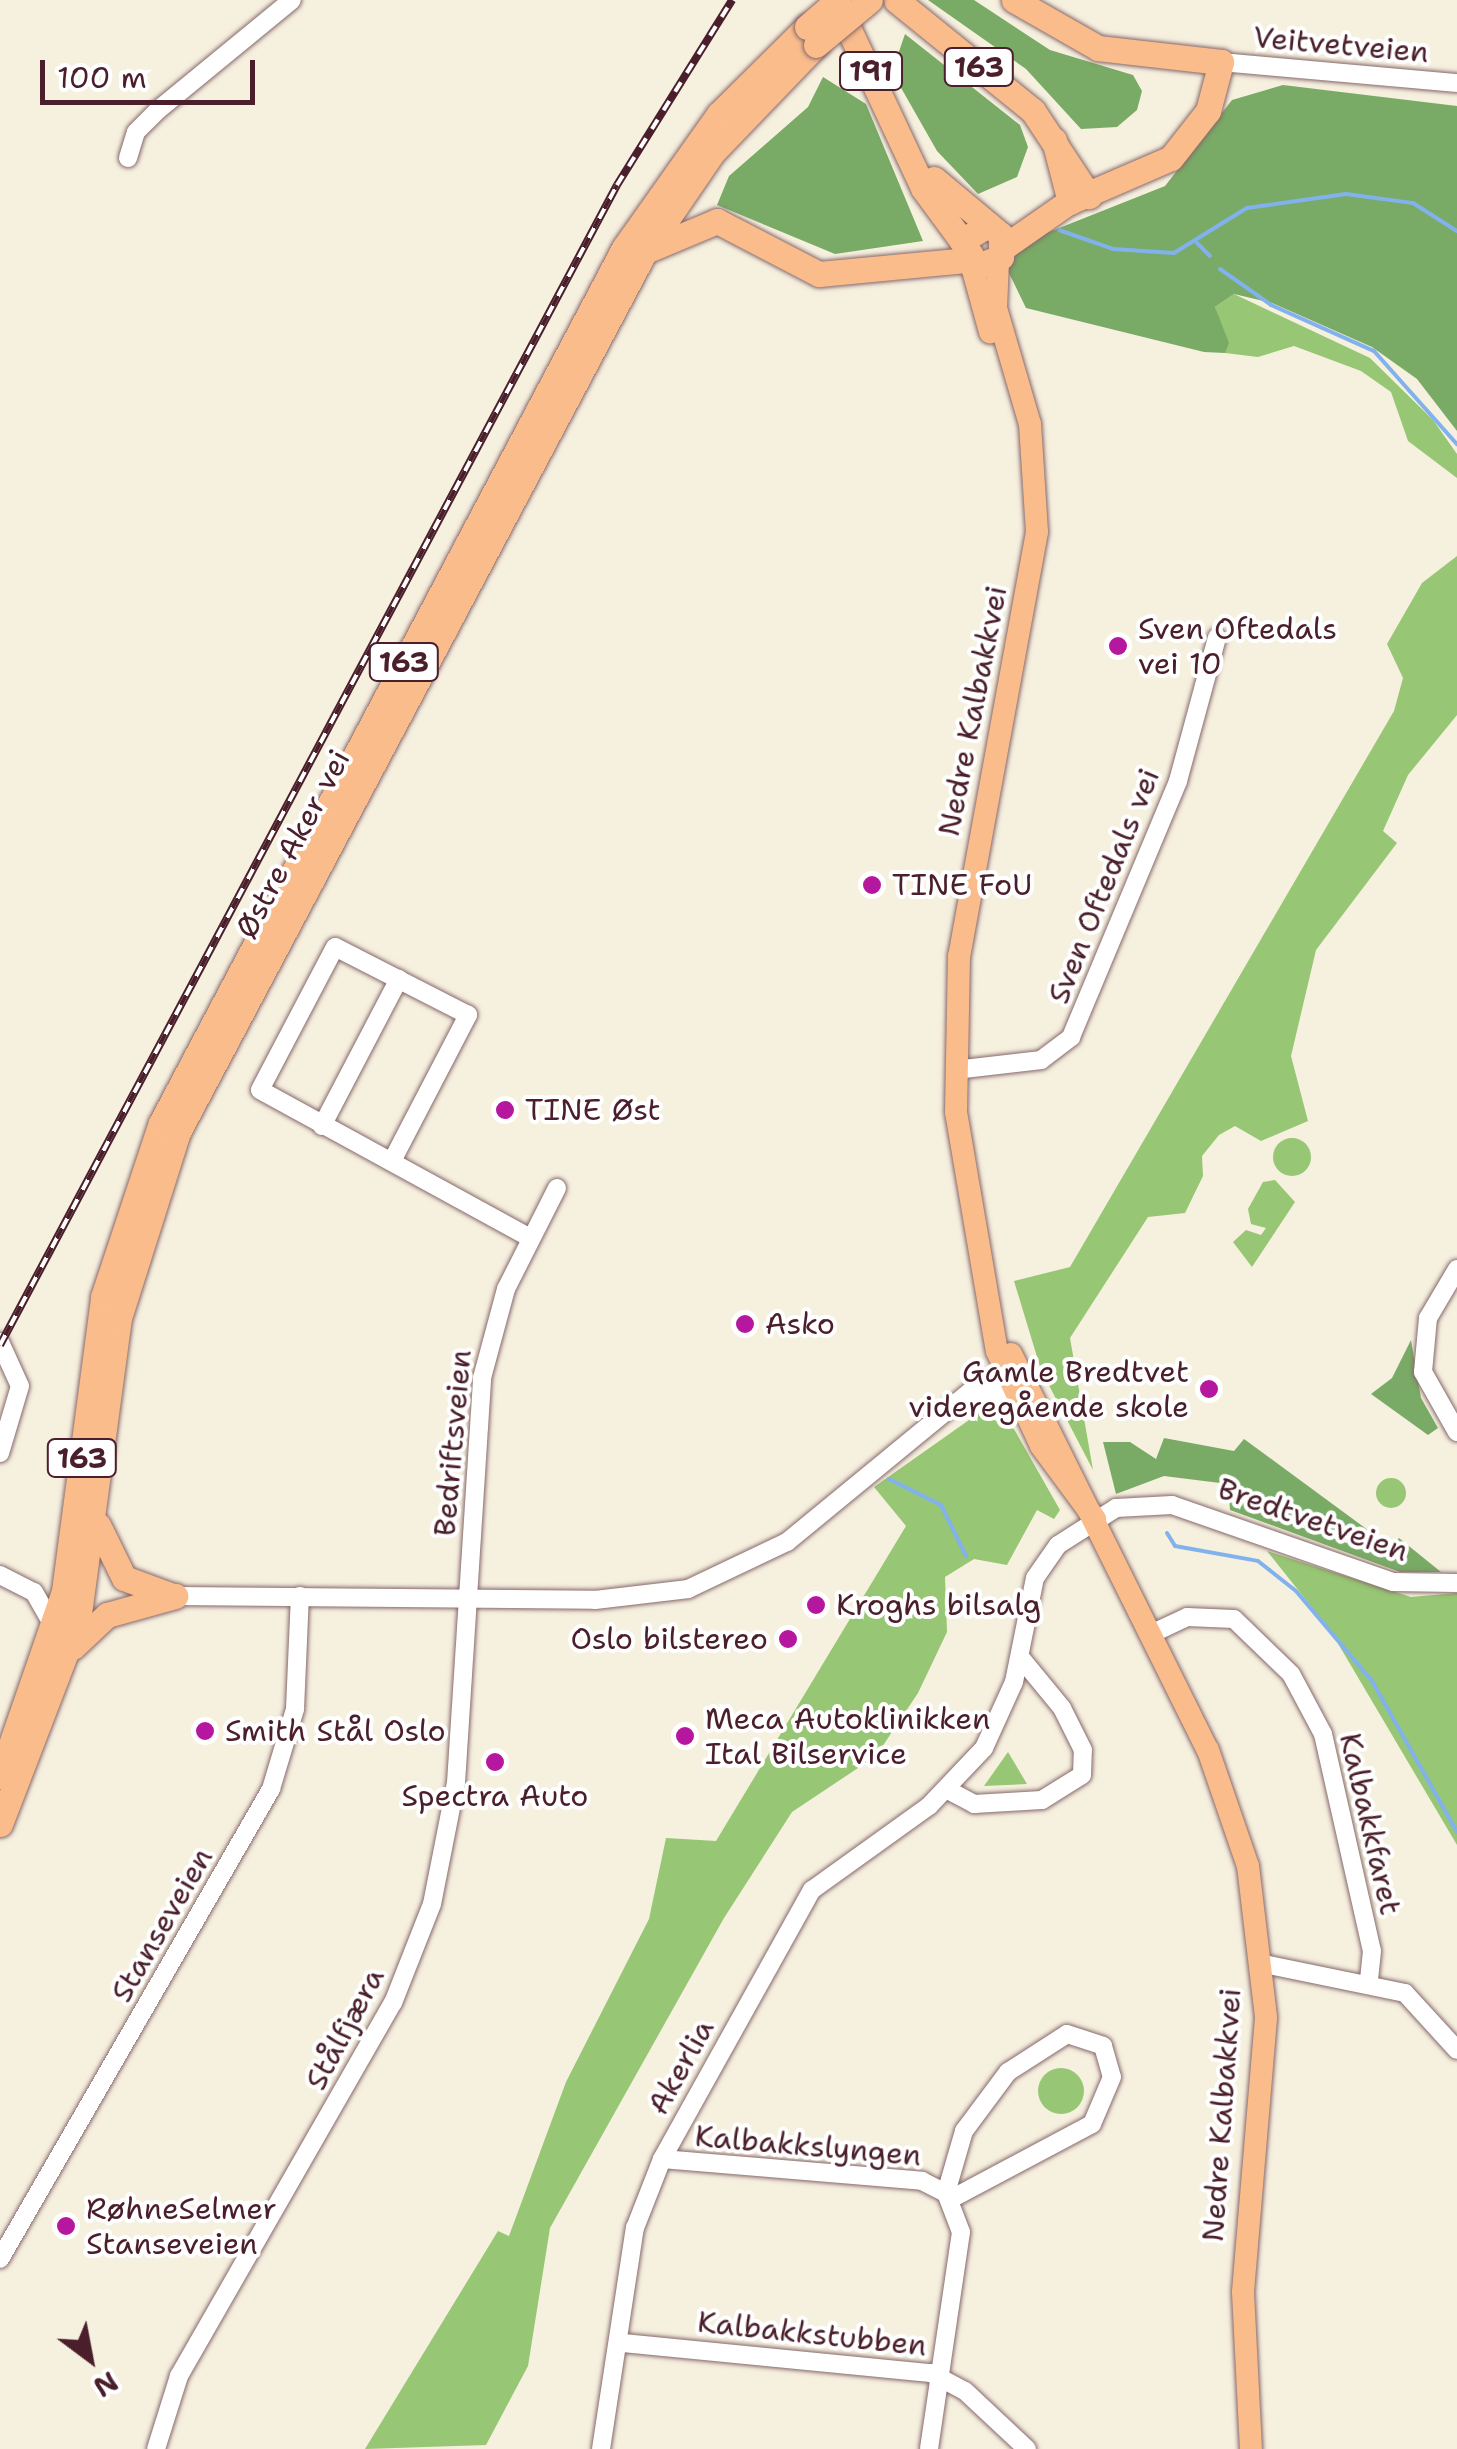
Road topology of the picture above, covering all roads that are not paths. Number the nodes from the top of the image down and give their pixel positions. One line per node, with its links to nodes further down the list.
1 (292, 0): 10 (street)
2 (836, 0): 6 (highway, Østre Aker vei / 163, bridge); 9 (highway, Nedre Kalbakkvei / 191)
3 (870, 0): 6 (highway, Østre Aker vei / 163, bridge)
4 (896, 0): 11 (highway, 163)
5 (1018, 4): 7 (highway, 163)
6 (812, 36): 13 (highway, Østre Aker vei / 163); 30 (highway, Østre Aker vei / 163)
7 (1211, 62): 8 (street, Veitvetveien); 11 (highway)
8 (1457, 82)
9 (907, 143): 12 (highway, Nedre Kalbakkvei / 191); 14 (highway, Nedre Kalbakkvei / 191)
10 (128, 158)
11 (1075, 200): 12 (highway)
12 (996, 240): 14 (highway); 14 (highway); 15 (main road, Nedre Kalbakkvei)
13 (644, 253): 14 (highway); 29 (highway, Østre Aker vei / 163)
14 (967, 255): 15 (main road, Nedre Kalbakkvei)
15 (1009, 360): 18 (main road, Nedre Kalbakkvei)
16 (1217, 637): 18 (street, Sven Oftedals vei)
17 (399, 979): 19 (street); 19 (street); 20 (street)
18 (954, 1070): 25 (main road, Nedre Kalbakkvei)
19 (322, 1126): 20 (street)
20 (392, 1161): 22 (street)
21 (557, 1188): 22 (street, Bedriftsveien)
22 (530, 1238): 36 (street, Bedriftsveien)
23 (1457, 1269): 26 (street)
24 (0, 1342): 27 (street)
25 (1012, 1378): 28 (main road, Nedre Kalbakkvei); 36 (street)
26 (1457, 1432)
27 (0, 1453)
28 (1094, 1519): 33 (street, Bredtvetveien); 38 (main road, Nedre Kalbakkvei); 40 (street, Akerlia)
29 (96, 1520): 34 (highway); 39 (highway, Østre Aker vei / 163)
30 (69, 1566): 32 (street); 37 (highway, Østre Aker vei / 163)
31 (0, 1576): 32 (street)
32 (21, 1583): 37 (street)
33 (1457, 1584)
34 (175, 1596): 35 (street); 39 (highway)
35 (300, 1596): 36 (street); 49 (street, Stanseveien)
36 (469, 1598): 52 (street, Stålfjæra)
37 (54, 1627): 41 (highway, Østre Aker vei / 163)
38 (1153, 1633): 44 (main road, Nedre Kalbakkvei); 45 (street, Kalbakkfaret)
39 (70, 1650): 43 (highway, Østre Aker vei / 163)
40 (1020, 1658): 42 (street, Akerlia); 42 (street)
41 (0, 1776)
42 (948, 1790): 47 (street, Akerlia)
43 (0, 1824)
44 (1264, 1964): 45 (street); 56 (main road, Nedre Kalbakkvei)
45 (1369, 1978): 46 (street)
46 (1457, 2050)
47 (662, 2158): 48 (street, Kalbakkslyngen); 50 (street, Akerlia)
48 (949, 2196): 48 (street, Kalbakkslyngen); 51 (street)
49 (0, 2259)
50 (624, 2343): 51 (street, Kalbakkstubben); 53 (street, Akerlia)
51 (940, 2376): 54 (street); 55 (street, Kalbakkstubben)
52 (156, 2449)
53 (601, 2449)
54 (929, 2449)
55 (1026, 2449)
56 (1251, 2449)

